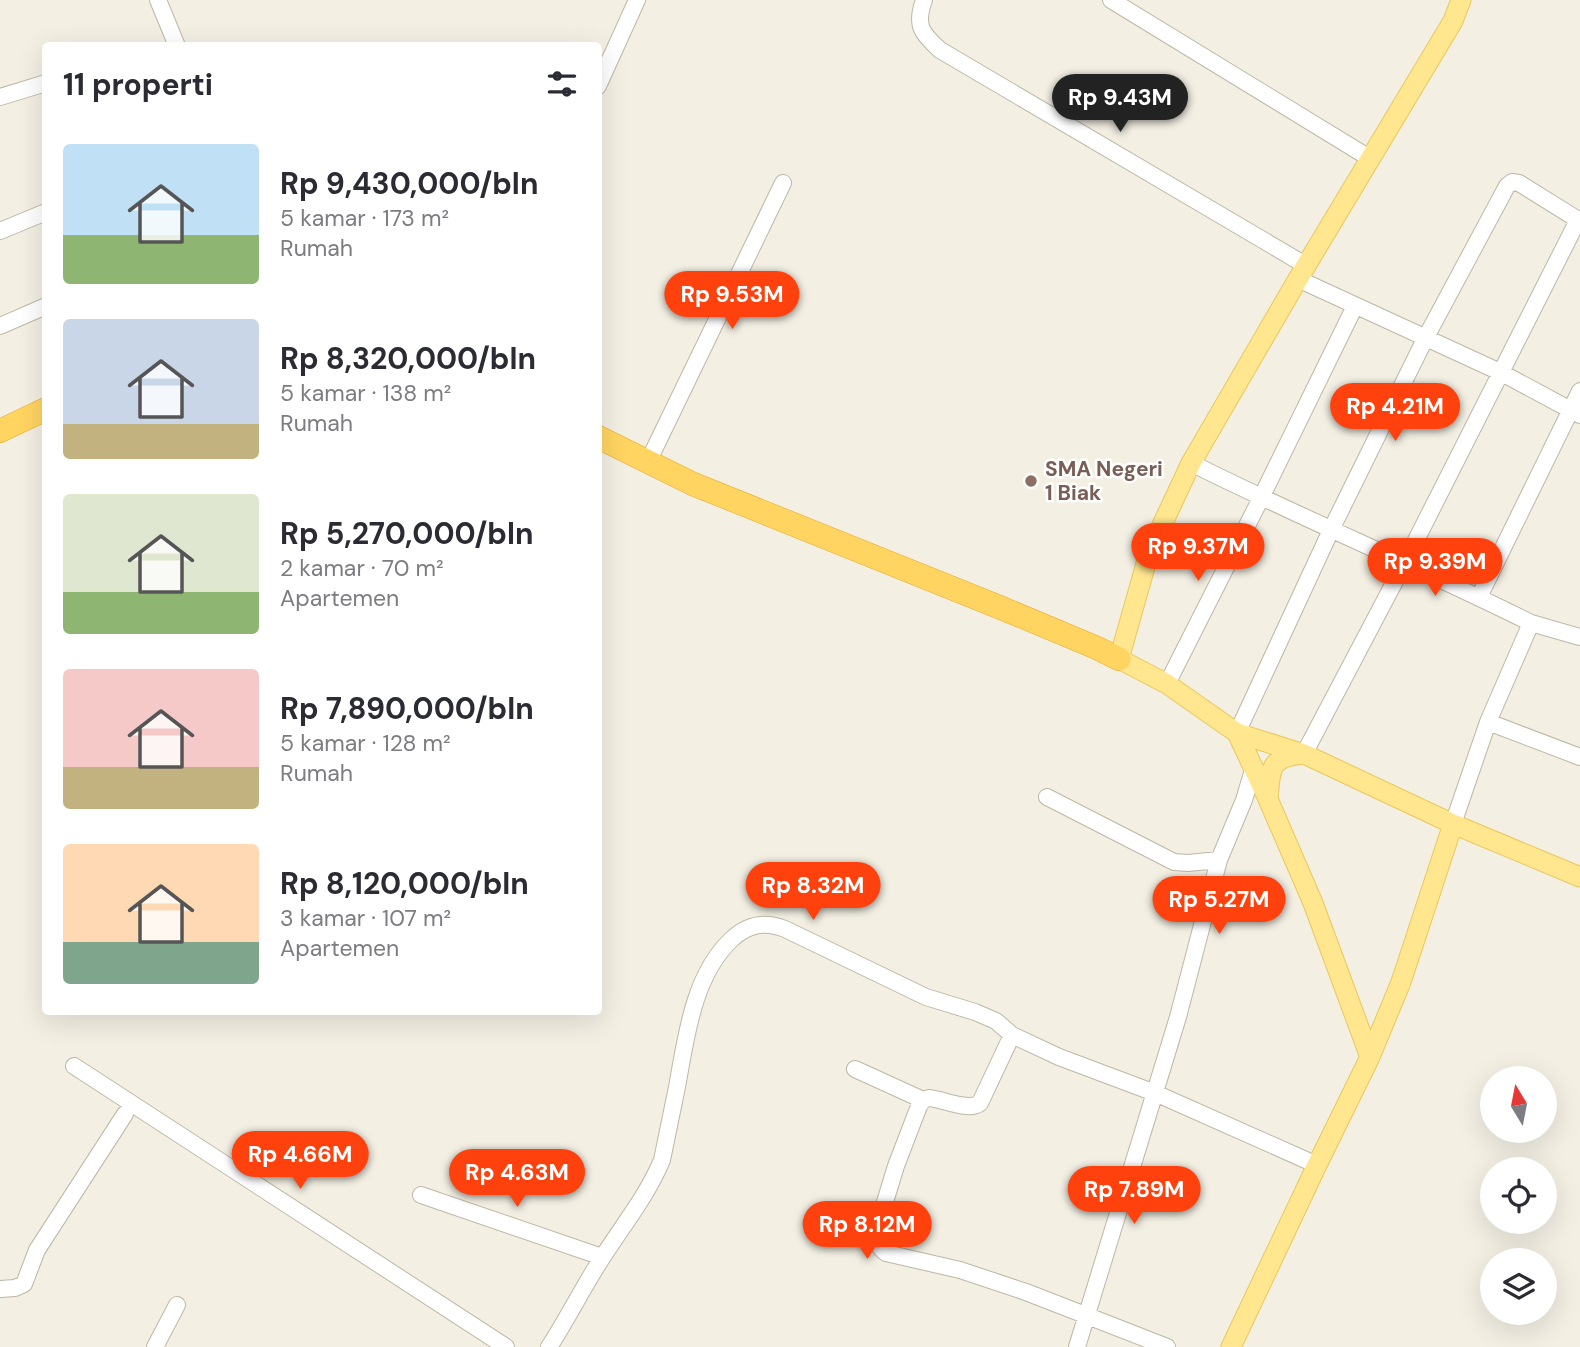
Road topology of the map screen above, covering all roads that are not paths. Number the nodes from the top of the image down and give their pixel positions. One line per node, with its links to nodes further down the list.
1 (158, 0): 6 (street)
2 (637, 0): 7 (street)
3 (924, 0): 15 (street)
4 (1111, 0): 10 (street)
5 (1461, 0): 10 (main road)
6 (171, 42)
7 (602, 77)
8 (42, 84): 9 (street)
9 (0, 97)
10 (1371, 159): 15 (main road)
11 (783, 183): 26 (street)
12 (42, 214): 14 (street)
13 (1579, 220): 19 (street); 20 (street)
14 (0, 231)
15 (1303, 272): 16 (street); 27 (main road)
16 (1355, 306): 19 (street); 28 (street)
17 (42, 308): 18 (street)
18 (0, 326)
19 (1425, 339): 20 (street); 29 (street)
20 (1500, 372): 23 (street); 30 (street)
21 (1580, 391): 23 (street)
22 (42, 412): 24 (highway)
23 (1575, 413): 31 (street)
24 (0, 431)
25 (602, 439): 26 (highway)
26 (648, 462): 34 (highway)
27 (1191, 463): 28 (street); 34 (main road)
28 (1261, 498): 29 (street); 35 (street)
29 (1331, 530): 30 (street); 37 (street)
30 (1404, 564): 31 (street); 38 (street)
31 (1479, 597): 32 (street)
32 (1531, 623): 33 (street); 36 (street)
33 (1580, 637)
34 (1119, 659): 35 (main road)
35 (1167, 684): 37 (main road)
36 (1488, 722): 39 (street); 43 (street)
37 (1237, 733): 38 (main road); 40 (main road)
38 (1304, 754): 42 (main road); 43 (main road)
39 (1580, 757)
40 (1253, 769): 42 (main road); 44 (street)
41 (1046, 797): 44 (street)
42 (1268, 799): 47 (main road)
43 (1453, 824): 45 (main road); 47 (main road)
44 (1219, 860): 50 (street)
45 (1580, 877)
46 (1012, 1035): 50 (street); 51 (street); 55 (street)
47 (1370, 1057): 53 (main road)
48 (74, 1066): 60 (street)
49 (855, 1069): 51 (street)
50 (1155, 1093): 53 (street); 58 (street)
51 (923, 1100): 58 (street)
52 (125, 1114): 56 (street)
53 (1317, 1165): 64 (main road)
54 (421, 1195): 55 (street)
55 (602, 1257): 61 (street)
56 (0, 1289)
57 (177, 1305): 59 (street)
58 (1087, 1316): 62 (street); 63 (street)
59 (155, 1347)
60 (506, 1347)
61 (549, 1347)
62 (1077, 1347)
63 (1167, 1347)
64 (1231, 1347)

